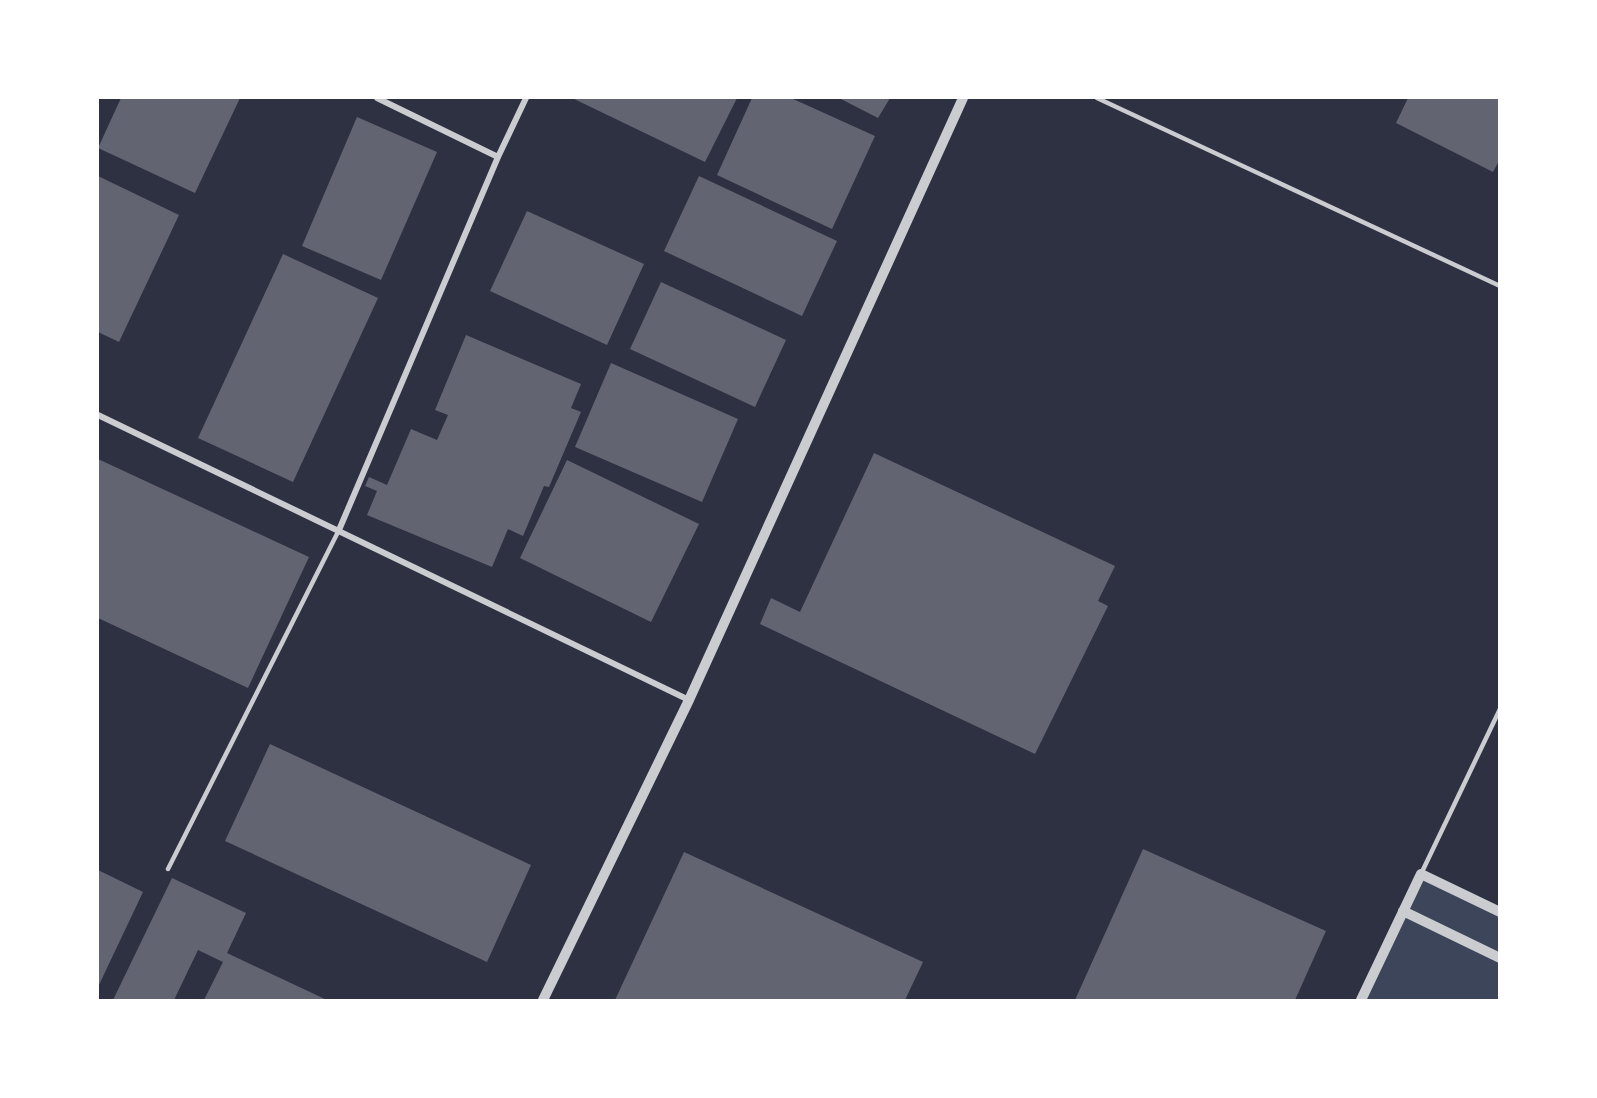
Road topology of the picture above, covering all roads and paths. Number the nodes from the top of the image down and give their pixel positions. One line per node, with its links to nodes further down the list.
1 (377, 98): 5 (street)
2 (526, 98): 5 (street)
3 (963, 98): 9 (street)
4 (1097, 98): 6 (lane)
5 (498, 157): 8 (street)
6 (1500, 286)
7 (98, 415): 8 (street)
8 (339, 530): 9 (street); 11 (lane)
9 (689, 700): 16 (street)
10 (1500, 709): 12 (lane)
11 (168, 869)
12 (1421, 874): 13 (street); 14 (street)
13 (1403, 912): 15 (street); 17 (street)
14 (1500, 912)
15 (1500, 958)
16 (543, 1000)
17 (1361, 1000)

